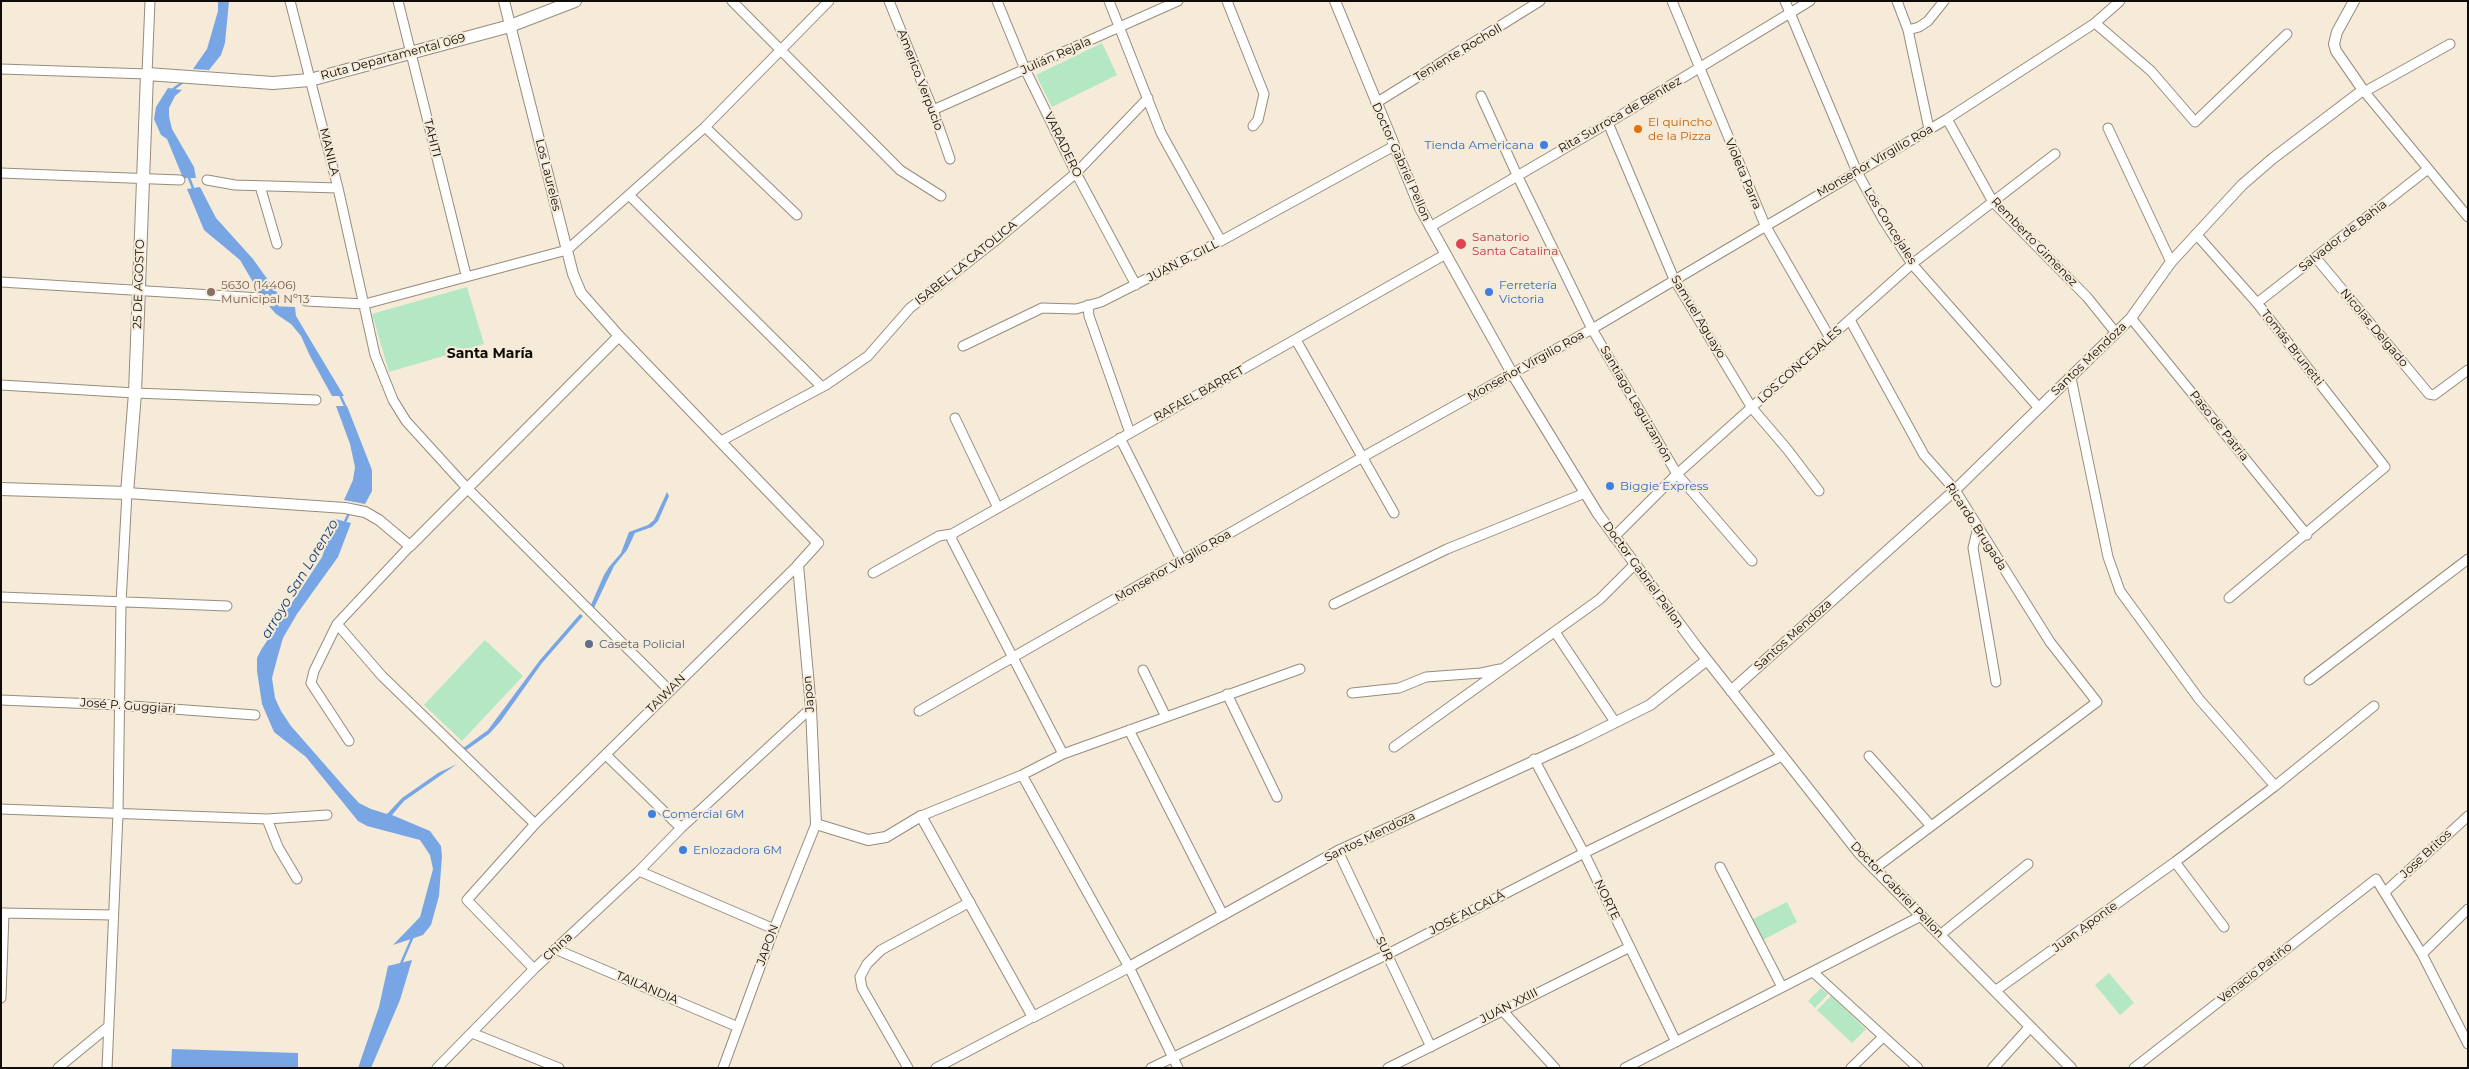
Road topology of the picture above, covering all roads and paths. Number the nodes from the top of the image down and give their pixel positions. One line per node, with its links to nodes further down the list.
1 (150, 1): 34 (street)
2 (290, 1): 35 (street, MANILA)
3 (398, 1): 30 (street, TAHITI)
4 (504, 1): 24 (street, Los Laureles)
5 (574, 1): 24 (main road, Ruta Departamental 069)
6 (732, 1): 29 (street)
7 (829, 1): 29 (street)
8 (889, 1): 40 (street, Americo Verpucio)
9 (997, 1): 33 (street, VARADERO)
10 (1109, 1): 25 (street)
11 (1178, 1): 25 (street, Julián Rejala)
12 (1227, 1): 43 (street)
13 (1335, 1): 39 (street, Doctor Gabriel Pellon)
14 (1540, 1): 39 (street, Teniente Rocholl)
15 (1672, 1): 31 (street, Violeta Parra)
16 (1785, 1): 22 (street, Los Concejales)
17 (1810, 1): 22 (street, Rita Surroca de Benítez)
18 (1897, 1): 26 (street)
19 (1944, 1): 26 (street)
20 (2120, 1): 23 (street, Monseñor Virgilio Roa)
21 (2354, 1): 36 (street)
22 (1790, 14): 31 (street, Rita Surroca de Benítez); 51 (street, Los Concejales)
23 (2095, 23): 27 (street); 41 (street, Monseñor Virgilio Roa)
24 (510, 26): 30 (main road, Ruta Departamental 069); 70 (street, Los Laureles)
25 (1119, 28): 33 (street, Julián Rejala); 38 (street)
26 (1908, 30): 46 (street)
27 (2288, 34)
28 (2450, 44): 36 (street)
29 (781, 50): 44 (street); 61 (street)
30 (410, 52): 35 (main road, Ruta Departamental 069); 75 (street, TAHITI)
31 (1699, 68): 42 (street, Rita Surroca de Benítez); 65 (street, Violeta Parra)
32 (1, 69): 34 (street)
33 (1025, 69): 40 (street, Julián Rejala); 53 (street, VARADERO)
34 (147, 74): 35 (main road, Ruta Departamental 069); 55 (main road, 25 DE AGOSTO)
35 (310, 80): 59 (street, MANILA)
36 (2364, 91): 50 (street); 67 (street, Santos Mendoza)
37 (1481, 96): 54 (street, Santiago Leguizamón)
38 (1148, 98): 53 (street, ISABEL LA CATOLICA); 68 (street)
39 (1376, 103): 47 (street, Doctor Gabriel Pellon)
40 (933, 110): 49 (street, Americo Verpucio)
41 (1947, 119): 46 (street, Monseñor Virgilio Roa); 62 (street, Remberto Gimenez)
42 (1608, 123): 54 (street, Rita Surroca de Benítez); 76 (street, Samuel Aguayo)
43 (1253, 126)
44 (705, 127): 60 (street); 63 (street)
45 (2108, 128): 73 (street)
46 (1929, 129): 51 (street, Monseñor Virgilio Roa)
47 (1394, 146): 66 (street, Doctor Gabriel Pellon); 68 (street, JUAN B. GILL)
48 (2055, 154): 62 (street, LOS CONCEJALES)
49 (950, 159)
50 (2428, 169): 64 (street); 72 (street, Salvador de Bahia)
51 (1856, 172): 65 (street, Monseñor Virgilio Roa); 74 (street, Los Concejales)
52 (1, 173): 55 (street)
53 (1076, 173): 78 (street, VARADERO); 97 (street, ISABEL LA CATOLICA)
54 (1517, 175): 66 (street, Rita Surroca de Benítez); 87 (street, Santiago Leguizamón)
55 (143, 180): 56 (street); 79 (main road, 25 DE AGOSTO)
56 (180, 180)
57 (207, 180): 58 (street)
58 (260, 186): 59 (street); 69 (street)
59 (338, 188): 83 (street, MANILA)
60 (630, 196): 70 (street); 97 (street)
61 (941, 196)
62 (1993, 202): 74 (street, LOS CONCEJALES); 88 (street, Remberto Gimenez)
63 (797, 215)
64 (2468, 216)
65 (1765, 225): 76 (street, Monseñor Virgilio Roa); 90 (street, Violeta Parra)
66 (1430, 226): 71 (street, Doctor Gabriel Pellon)
67 (2196, 234): 73 (street, Santos Mendoza); 82 (street, Tomás Brunetti)
68 (1221, 241): 78 (street, JUAN B. GILL)
69 (277, 244)
70 (567, 250): 75 (street); 89 (street, Los Laureles)
71 (1446, 254): 91 (street, RAFAEL BARRET); 94 (street, Doctor Gabriel Pellon)
72 (2316, 258): 82 (street, Salvador de Bahia); 93 (street, Nicolas Delgado)
73 (2171, 262): 85 (street, Santos Mendoza)
74 (1912, 264): 86 (street, LOS CONCEJALES); 101 (street, Los Concejales)
75 (466, 275): 83 (street)
76 (1674, 279): 87 (street, Monseñor Virgilio Roa); 100 (street, Samuel Aguayo)
77 (1, 282): 79 (street)
78 (1136, 285): 84 (street, JUAN B. GILL)
79 (139, 290): 80 (street); 98 (main road, 25 DE AGOSTO)
80 (261, 298)
81 (306, 301): 83 (street)
82 (2257, 302): 118 (street, Tomás Brunetti)
83 (365, 304): 108 (street, MANILA)
84 (1088, 305): 92 (street, JUAN B. GILL); 103 (street)
85 (2131, 318): 88 (street, Santos Mendoza); 118 (street, Paso de Patria)
86 (1850, 320): 90 (street, LOS CONCEJALES); 110 (street, Ricardo Brugada)
87 (1592, 329): 94 (street, Monseñor Virgilio Roa); 107 (street, Santiago Leguizamón)
88 (2116, 333): 95 (street, Santos Mendoza)
89 (619, 336): 105 (street, Los Laureles); 108 (street)
90 (1830, 338): 100 (street, LOS CONCEJALES)
91 (1296, 340): 103 (street, RAFAEL BARRET); 106 (street)
92 (963, 346)
93 (2468, 370)
94 (1513, 375): 106 (street, Monseñor Virgilio Roa); 113 (street, Doctor Gabriel Pellon)
95 (2071, 378): 101 (street, Santos Mendoza); 162 (street)
96 (1, 385): 98 (street)
97 (822, 387): 105 (street, ISABEL LA CATOLICA)
98 (135, 393): 99 (street); 112 (main road, 25 DE AGOSTO)
99 (316, 400)
100 (1752, 408): 107 (street, LOS CONCEJALES); 111 (street, Samuel Aguayo)
101 (2039, 408): 110 (street, Santos Mendoza)
102 (955, 418): 114 (street)
103 (1130, 433): 104 (street, RAFAEL BARRET)
104 (1120, 438): 114 (street, RAFAEL BARRET); 122 (street)
105 (721, 441): 124 (street, Los Laureles)
106 (1361, 458): 115 (street); 122 (street, Monseñor Virgilio Roa)
107 (1677, 474): 119 (street, LOS CONCEJALES); 123 (street, Santiago Leguizamón)
108 (467, 488): 120 (street); 141 (street, MANILA)
109 (1, 489): 112 (main road)
110 (1955, 490): 116 (street, Ricardo Brugada); 142 (street, Santos Mendoza)
111 (1819, 492)
112 (127, 493): 120 (street); 129 (street)
113 (1585, 493): 119 (street, Doctor Gabriel Pellon); 130 (street)
114 (998, 508): 117 (street, RAFAEL BARRET)
115 (1394, 513)
116 (1978, 528): 140 (street); 172 (street, Ricardo Brugada)
117 (952, 534): 126 (street, RAFAEL BARRET); 134 (street)
118 (2307, 535): 128 (street)
119 (1614, 537): 125 (street, Doctor Gabriel Pellon)
120 (410, 546): 132 (street)
121 (2468, 559): 139 (street)
122 (1182, 561): 134 (street, Monseñor Virgilio Roa)
123 (1752, 561)
124 (798, 565): 141 (street, TAIWAN); 148 (street, Japon)
125 (1634, 565): 133 (street); 135 (street, Doctor Gabriel Pellon)
126 (873, 573)
127 (1, 597): 129 (street)
128 (2229, 598)
129 (121, 603): 131 (street); 146 (street)
130 (1334, 604)
131 (227, 606)
132 (337, 624): 154 (street); 170 (street)
133 (1555, 632): 137 (street); 152 (street)
134 (1014, 656): 149 (street, Monseñor Virgilio Roa); 156 (street)
135 (1707, 660): 142 (street, Doctor Gabriel Pellon); 152 (street, Santos Mendoza)
136 (1300, 668): 144 (street)
137 (1503, 669): 143 (street); 155 (street)
138 (1143, 670): 151 (street)
139 (2310, 680)
140 (1996, 682)
141 (668, 690): 157 (street, TAIWAN)
142 (1731, 691): 158 (street, Doctor Gabriel Pellon)
143 (1352, 693)
144 (1228, 694): 151 (street); 163 (street)
145 (1, 700): 146 (street, José P. Guggiari)
146 (118, 705): 150 (street, José P. Guggiari); 165 (street)
147 (2374, 706): 162 (street, Juan Aponte)
148 (811, 708): 171 (street, Japon); 173 (street, China)
149 (919, 711)
150 (255, 715)
151 (1166, 717): 153 (street)
152 (1615, 722): 160 (street, Santos Mendoza)
153 (1129, 730): 156 (street); 187 (street)
154 (349, 741)
155 (1394, 747)
156 (1063, 754): 161 (street)
157 (606, 755): 170 (street, TAIWAN); 173 (street)
158 (1782, 756): 175 (street, JOSÉ ALCALÁ); 179 (street, Doctor Gabriel Pellon)
159 (1869, 756): 172 (street)
160 (1534, 759): 174 (street, Santos Mendoza); 175 (street, NORTE)
161 (1022, 775): 167 (street); 196 (street)
162 (2275, 786): 176 (street, Juan Aponte)
163 (1277, 797)
164 (1, 809): 165 (street)
165 (118, 814): 169 (street); 186 (street)
166 (327, 814): 169 (street)
167 (921, 816): 171 (street); 183 (street)
168 (2468, 816): 182 (street, Jose Britos)
169 (267, 819): 181 (street)
170 (535, 824): 197 (street, TAIWAN)
171 (816, 824): 190 (street, JAPON)
172 (1931, 826): 179 (street)
173 (681, 828): 180 (street, China)
174 (1338, 851): 187 (street, Santos Mendoza); 194 (street, SUR)
175 (1584, 853): 192 (street, NORTE); 194 (street, JOSÉ ALCALÁ)
176 (2175, 862): 189 (street); 200 (street, Juan Aponte)
177 (2028, 864): 191 (street)
178 (1720, 867): 199 (street)
179 (1874, 869): 188 (street, Doctor Gabriel Pellon)
180 (639, 870): 190 (street); 193 (street, China)
181 (297, 879)
182 (2385, 892): 195 (street); 229 (street, Venacio Patiño)
183 (970, 902): 203 (street); 219 (street)
184 (2468, 909): 195 (street)
185 (3, 913): 186 (street); 201 (street)
186 (113, 915): 204 (street)
187 (1222, 915): 196 (street, Santos Mendoza)
188 (1921, 916): 191 (street, Doctor Gabriel Pellon); 198 (street)
189 (2224, 927)
190 (774, 929): 206 (street, JAPON)
191 (1940, 935): 200 (street, Doctor Gabriel Pellon)
192 (1630, 947): 202 (street, JUAN XXIII); 209 (street, NORTE)
193 (555, 950): 197 (street, China); 206 (street, TAILANDIA)
194 (1386, 954): 211 (street, SUR); 212 (street, JOSÉ ALCALÁ)
195 (2422, 954): 210 (street)
196 (1129, 967): 203 (street, Santos Mendoza); 212 (street)
197 (534, 969): 207 (street, China)
198 (1813, 972): 199 (street); 208 (street)
199 (1782, 987): 209 (street)
200 (1995, 991): 205 (street, Doctor Gabriel Pellon)
201 (1, 998)
202 (1501, 1009): 211 (street, JUAN XXIII); 224 (street)
203 (1033, 1017): 220 (street)
204 (108, 1026): 214 (street); 215 (street)
205 (2030, 1026): 227 (street); 228 (street, Doctor Gabriel Pellon)
206 (738, 1027): 218 (street, JAPON)
207 (472, 1033): 216 (street, China); 217 (street)
208 (1883, 1036): 225 (street); 226 (street)
209 (1676, 1042): 213 (street)
210 (2468, 1044)
211 (1431, 1047): 223 (street, JUAN XXIII)
212 (1173, 1057): 221 (street, JOSÉ ALCALÁ); 222 (street)
213 (1626, 1067)
214 (58, 1068)
215 (107, 1068)
216 (437, 1068)
217 (559, 1068)
218 (723, 1068)
219 (908, 1068)
220 (936, 1068)
221 (1151, 1068)
222 (1178, 1068)
223 (1388, 1068)
224 (1555, 1068)
225 (1851, 1068)
226 (1918, 1068)
227 (1993, 1068)
228 (2071, 1068)
229 (2134, 1068)

